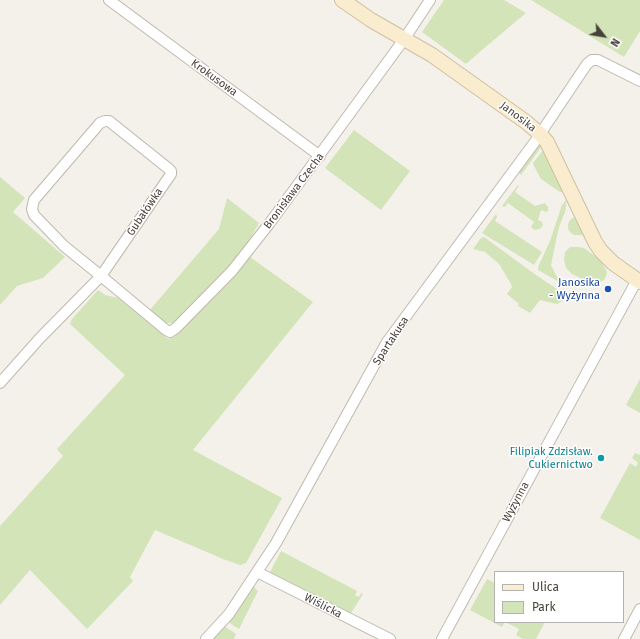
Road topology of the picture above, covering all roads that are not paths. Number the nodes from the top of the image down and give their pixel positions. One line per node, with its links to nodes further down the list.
1 (108, 0): 7 (street, Krokusowa)
2 (342, 0): 4 (street, Janosika)
3 (430, 0): 4 (street, Bronisława Czecha)
4 (405, 38): 6 (street, Janosika); 7 (street, Bronisława Czecha)
5 (640, 81): 6 (street, Spartakusa)
6 (540, 134): 9 (street, Janosika); 11 (street, Spartakusa)
7 (320, 156): 8 (street, Bronisława Czecha)
8 (101, 276): 8 (street, Gubałówka); 10 (street, Gubałówka)
9 (638, 281): 15 (street, Wyżynna)
10 (0, 383)
11 (257, 572): 13 (street, Spartakusa); 14 (street, Wiślicka)
12 (640, 609): 16 (street)
13 (206, 639)
14 (390, 639)
15 (442, 639)
16 (624, 639)

